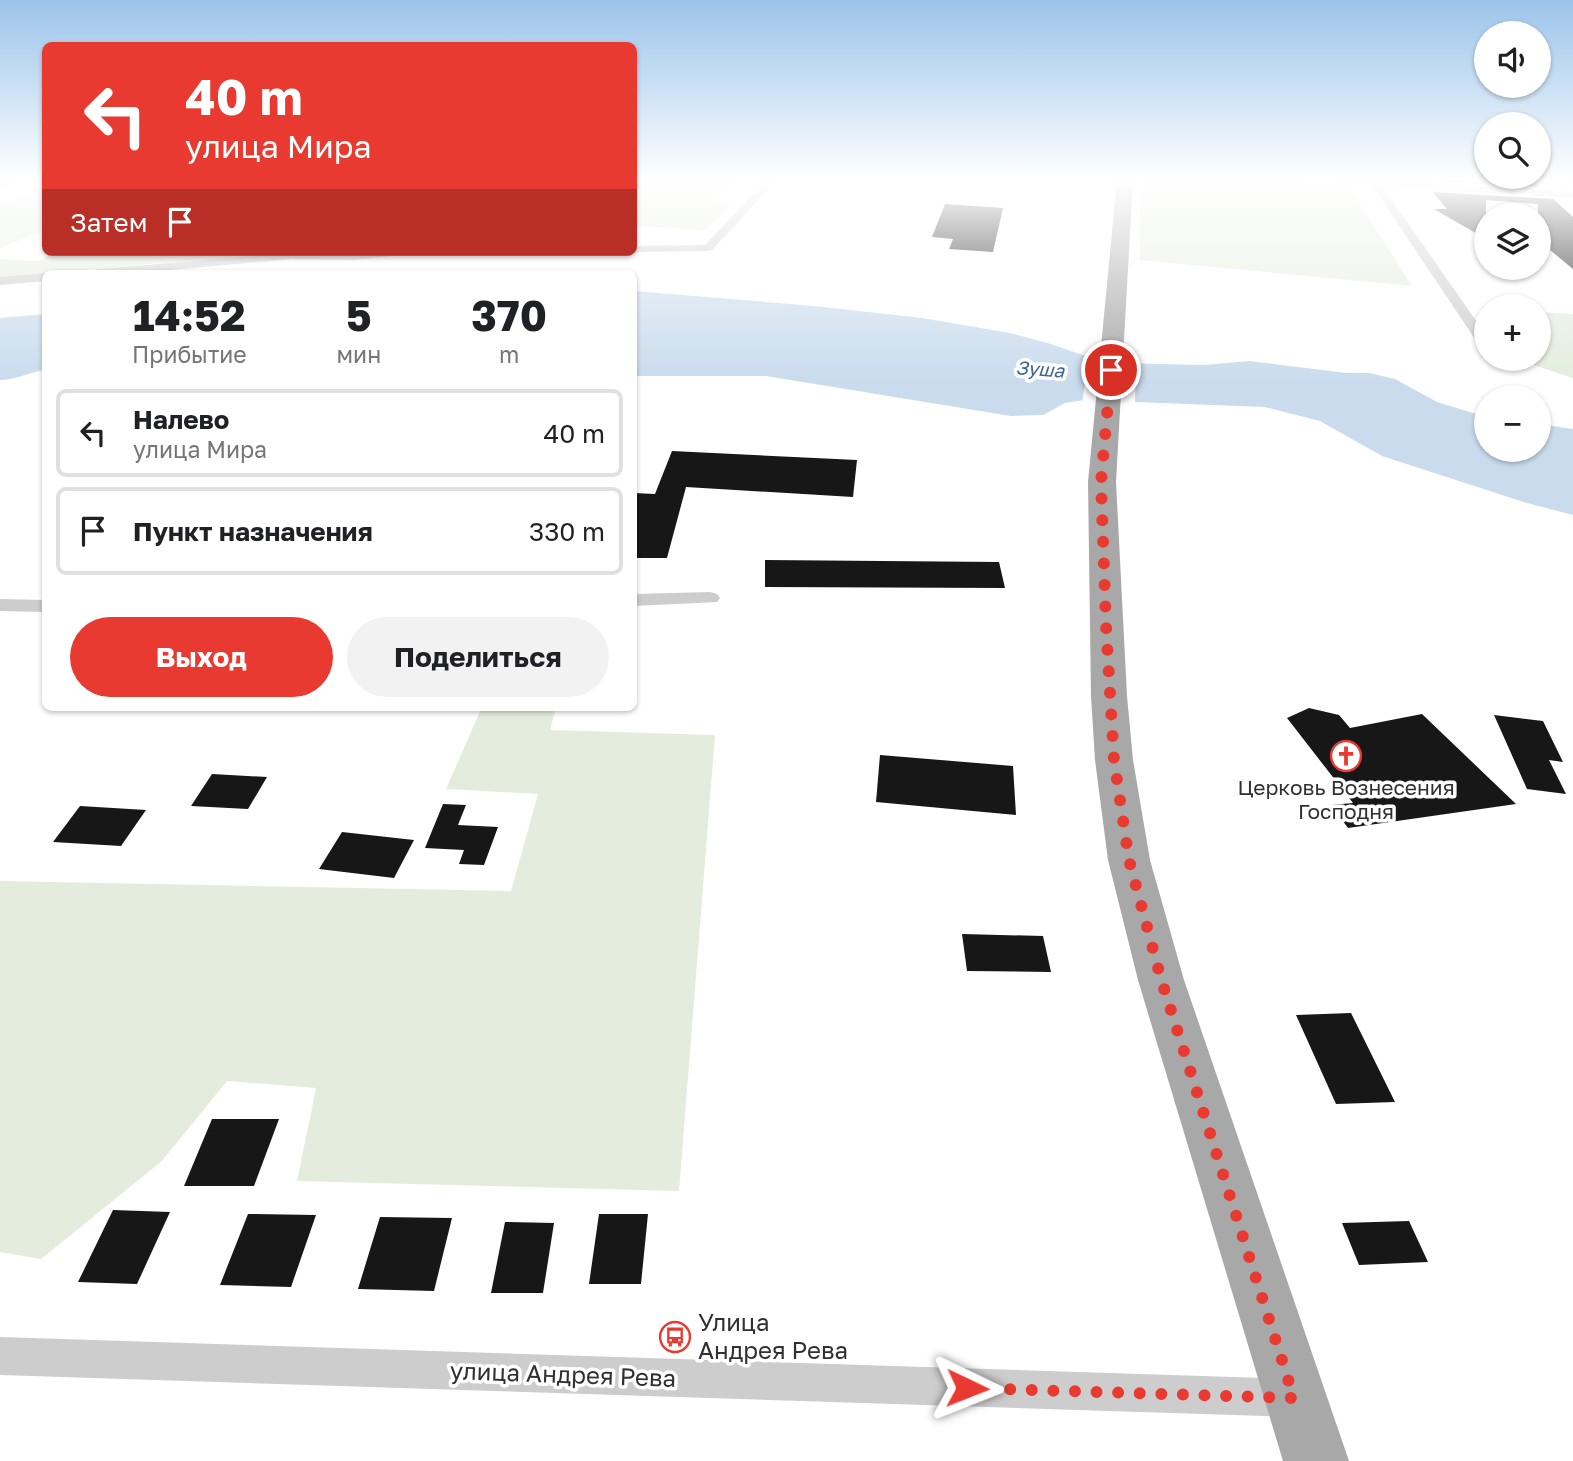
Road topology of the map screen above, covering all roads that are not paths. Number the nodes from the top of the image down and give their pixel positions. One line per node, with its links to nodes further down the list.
1 (1120, 248): 15 (main road)
2 (1419, 248): 9 (street)
3 (276, 256): 6 (street)
4 (320, 256): 5 (street)
5 (364, 256)
6 (128, 270)
7 (42, 277): 8 (street)
8 (0, 281)
9 (1474, 328)
10 (710, 598): 11 (street)
11 (637, 600)
12 (0, 605): 13 (street)
13 (42, 606)
14 (0, 1356): 15 (street, улица Андрея Рева)
15 (1294, 1398): 16 (main road)
16 (1316, 1461)

